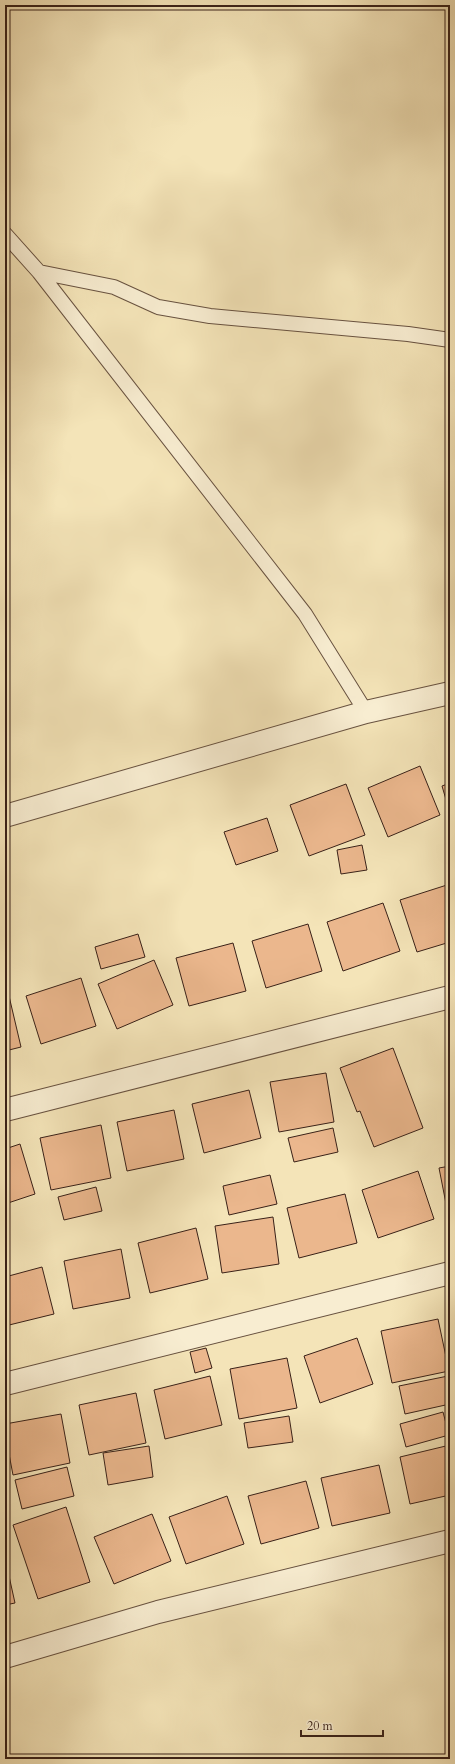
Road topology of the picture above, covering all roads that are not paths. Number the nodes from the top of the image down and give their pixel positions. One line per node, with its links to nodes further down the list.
1 (5, 234): 2 (lane)
2 (39, 272): 3 (lane); 5 (lane)
3 (450, 340)
4 (450, 694): 5 (street)
5 (366, 712): 6 (street)
6 (5, 816)
7 (450, 997): 8 (street)
8 (5, 1110)
9 (450, 1273): 10 (street)
10 (5, 1384)
11 (450, 1542): 12 (street)
12 (5, 1657)

